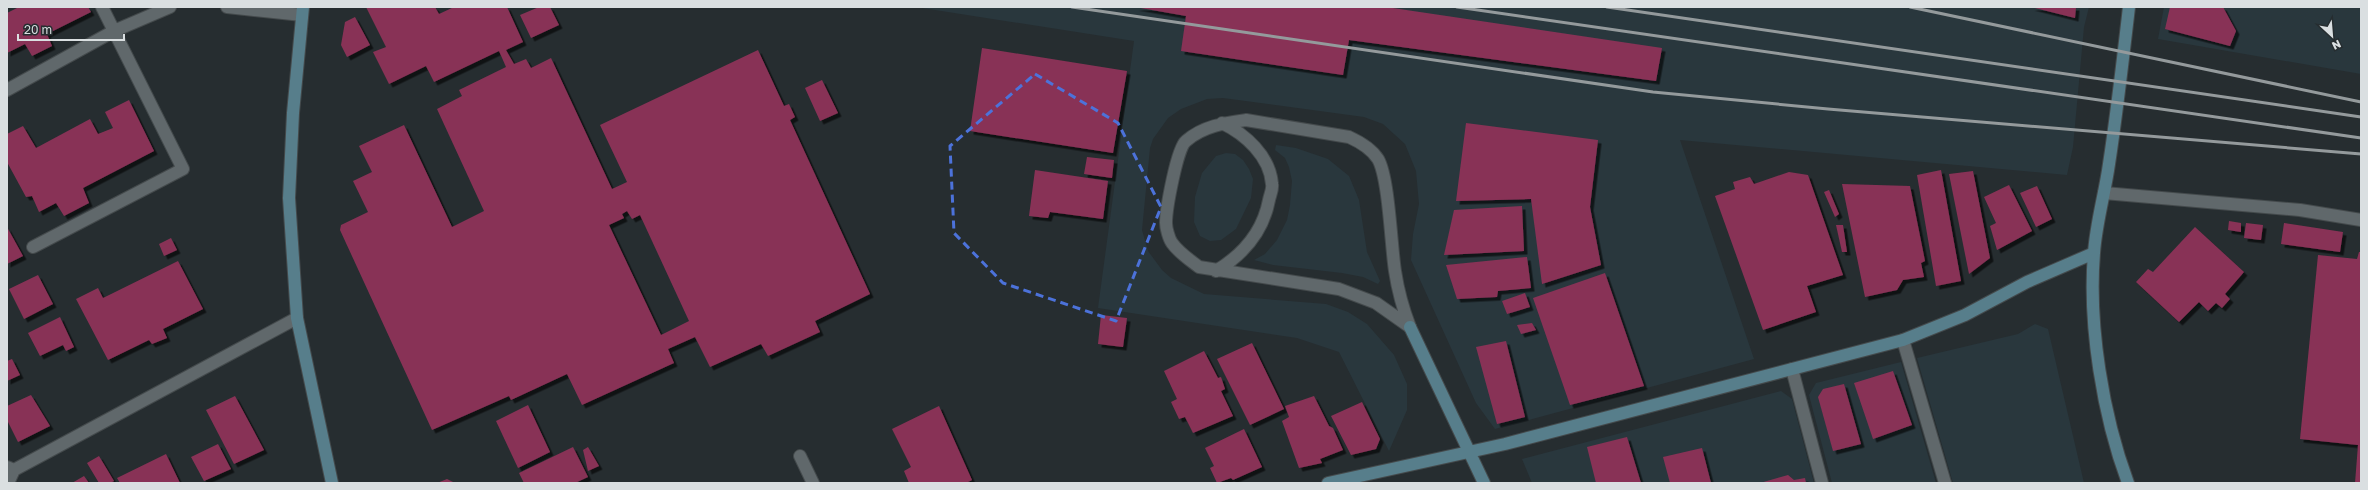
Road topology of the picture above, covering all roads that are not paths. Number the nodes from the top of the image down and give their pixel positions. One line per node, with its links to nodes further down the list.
1 (102, 7): 6 (street)
2 (170, 7): 6 (street)
3 (227, 7): 5 (street)
4 (2129, 7): 9 (street)
5 (303, 11): 14 (street)
6 (114, 31): 7 (street); 11 (street)
7 (7, 90)
8 (1222, 123): 13 (street); 13 (street); 15 (street)
9 (2104, 193): 10 (street); 12 (street)
10 (2361, 220)
11 (33, 247)
12 (2094, 253): 16 (street); 28 (street)
13 (1216, 271): 15 (street)
14 (297, 318): 20 (street); 22 (street)
15 (1410, 327): 18 (street)
16 (1903, 340): 17 (street); 27 (street)
17 (1792, 369): 18 (street); 26 (street)
18 (1469, 452): 24 (street); 25 (street)
19 (800, 456): 23 (street)
20 (10, 468): 21 (street)
21 (8, 483)
22 (332, 483)
23 (813, 483)
24 (1328, 483)
25 (1484, 483)
26 (1822, 483)
27 (1945, 483)
28 (2128, 483)

